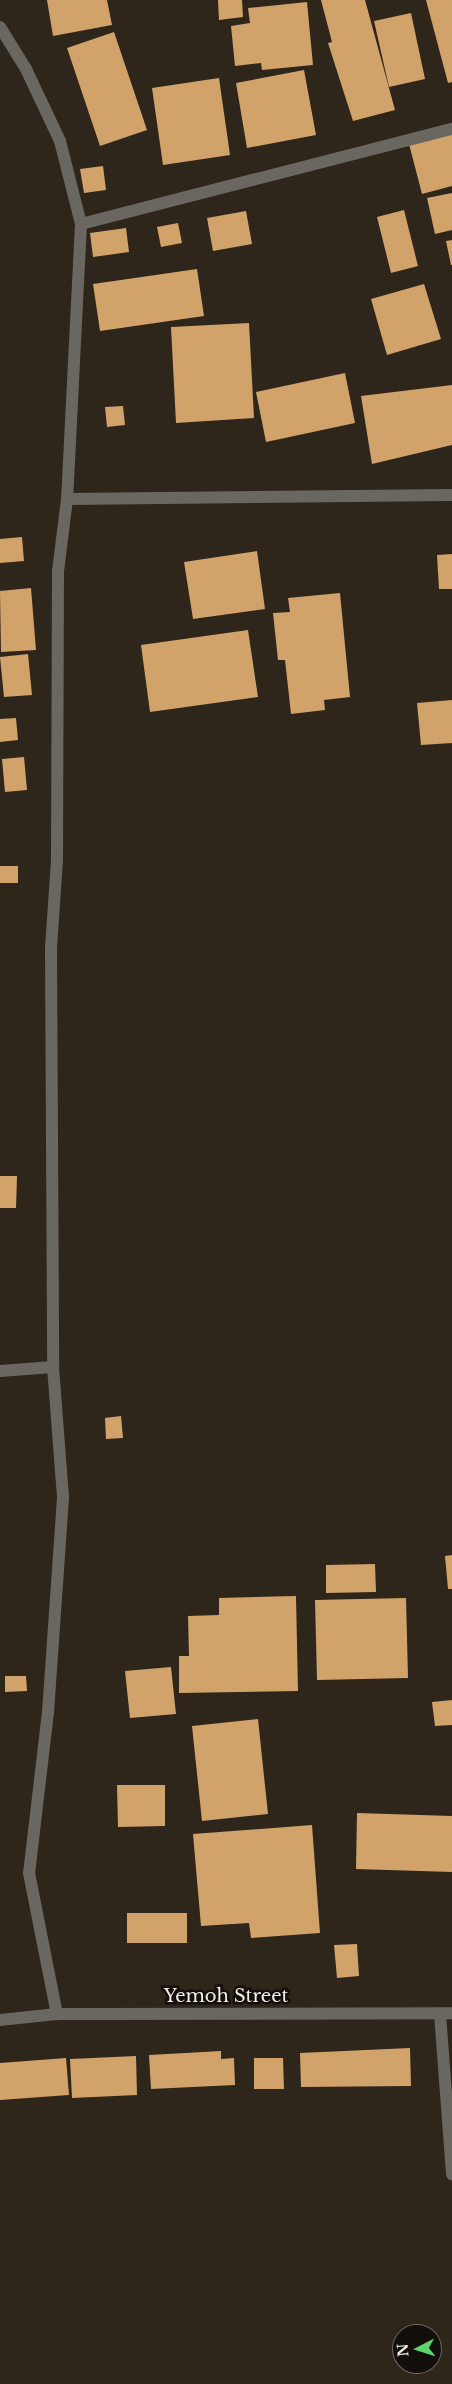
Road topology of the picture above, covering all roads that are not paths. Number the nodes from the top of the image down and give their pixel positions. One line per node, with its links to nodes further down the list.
1 (0, 27): 3 (street)
2 (452, 129): 3 (street)
3 (81, 224): 5 (street)
4 (452, 495): 5 (street)
5 (67, 499): 6 (street)
6 (53, 1367): 7 (street); 8 (street)
7 (0, 1371)
8 (56, 2014): 9 (street, Yemoh Street); 10 (street, Yemoh Street)
9 (446, 2014): 11 (street)
10 (0, 2020)
11 (452, 2175)

